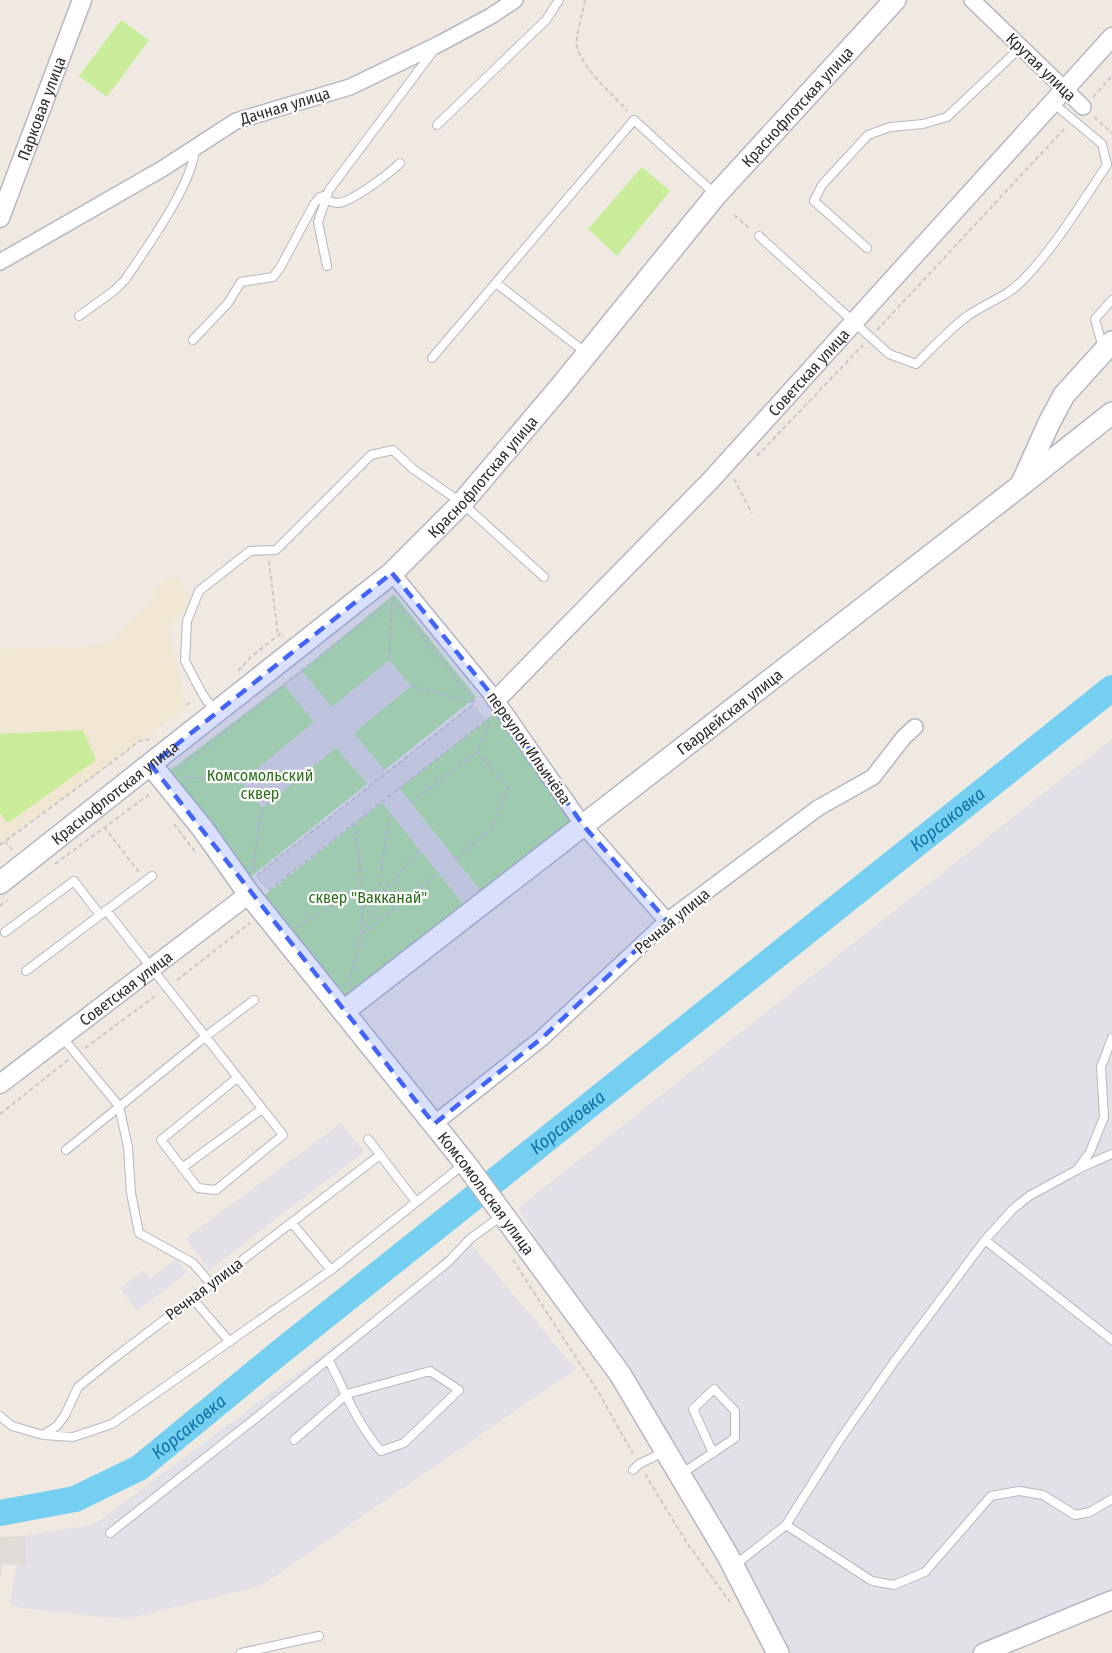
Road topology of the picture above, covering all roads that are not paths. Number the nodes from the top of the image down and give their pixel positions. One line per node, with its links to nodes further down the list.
1 (82, 0): 16 (street, Парковая улица)
2 (515, 0): 7 (street, Дачная улица)
3 (559, 0): 11 (lane)
4 (895, 0): 14 (main road, Краснофлотская улица)
5 (972, 0): 8 (street, Крутая улица)
6 (1112, 37): 9 (street, Советская улица)
7 (439, 44): 12 (street, Дачная улица); 15 (lane)
8 (1021, 47): 9 (street, Крутая улица); 18 (lane)
9 (1059, 96): 10 (street, Крутая улица); 24 (street, Советская улица); 24 (lane)
10 (1083, 107)
11 (437, 125)
12 (196, 147): 19 (street, Дачная улица); 23 (lane)
13 (400, 163): 15 (lane)
14 (716, 195): 21 (lane); 27 (main road, Краснофлотская улица)
15 (326, 197): 20 (lane); 25 (lane)
16 (0, 218)
17 (759, 236): 24 (lane)
18 (867, 248)
19 (0, 262)
20 (327, 266)
21 (496, 284): 27 (lane); 28 (lane)
22 (1112, 300): 26 (lane)
23 (79, 316)
24 (854, 322): 34 (street, Советская улица)
25 (193, 340)
26 (1108, 346): 30 (main road)
27 (587, 353): 31 (main road, Краснофлотская улица)
28 (432, 358)
29 (1112, 413): 30 (main road, Гвардейская улица)
30 (1020, 486): 38 (main road, Гвардейская улица)
31 (462, 503): 32 (main road, Краснофлотская улица); 33 (lane); 35 (lane)
32 (392, 573): 34 (street, переулок Ильичёва); 35 (main road, Краснофлотская улица)
33 (544, 577)
34 (495, 706): 38 (street, переулок Ильичёва)
35 (216, 713): 37 (main road, Краснофлотская улица)
36 (915, 728): 43 (street, Речная улица)
37 (151, 765): 40 (main road, Краснофлотская улица); 41 (main road, Комсомольская улица)
38 (583, 825): 43 (street, переулок Ильичёва); 48 (main road, Гвардейская улица)
39 (149, 878): 42 (lane)
40 (5, 891)
41 (249, 894): 45 (street, Советская улица); 48 (main road, Комсомольская улица)
42 (103, 913): 44 (lane); 45 (lane); 46 (lane)
43 (668, 921): 56 (street, Речная улица)
44 (5, 932)
45 (152, 968): 49 (street, Советская улица); 50 (lane)
46 (26, 971)
47 (254, 1000): 50 (lane)
48 (344, 1011): 56 (main road, Комсомольская улица)
49 (62, 1037): 53 (street, Советская улица); 54 (lane)
50 (205, 1037): 52 (lane); 54 (lane)
51 (1112, 1038): 63 (lane)
52 (237, 1078): 55 (lane); 61 (lane)
53 (0, 1084)
54 (119, 1106): 58 (lane); 69 (lane)
55 (262, 1109): 61 (lane); 61 (lane)
56 (434, 1124): 62 (main road, Комсомольская улица)
57 (368, 1140): 60 (lane)
58 (66, 1150)
59 (1112, 1154): 63 (lane)
60 (380, 1155): 64 (lane); 66 (lane, Речная улица)
61 (182, 1168)
62 (470, 1170): 64 (lane); 65 (main road, Комсомольская улица)
63 (1077, 1170): 67 (lane)
64 (416, 1202): 68 (lane)
65 (500, 1209): 73 (lane); 78 (main road, Комсомольская улица)
66 (292, 1223): 68 (lane); 69 (lane, Речная улица)
67 (984, 1240): 71 (lane); 83 (lane)
68 (331, 1270): 72 (lane)
69 (211, 1284): 70 (lane, Речная улица)
70 (192, 1299): 72 (lane); 76 (lane, Речная улица)
71 (1112, 1340)
72 (230, 1342): 76 (lane)
73 (328, 1359): 74 (lane); 84 (lane)
74 (347, 1394): 74 (lane); 77 (lane)
75 (0, 1416): 76 (lane)
76 (43, 1435)
77 (294, 1440)
78 (666, 1451): 80 (lane); 81 (main road, Комсомольская улица)
79 (712, 1453): 79 (lane); 81 (lane)
80 (633, 1470)
81 (680, 1474): 85 (main road, Комсомольская улица)
82 (1112, 1499): 83 (lane)
83 (786, 1525): 85 (lane)
84 (110, 1533)
85 (733, 1566): 89 (main road, Комсомольская улица)
86 (1112, 1600): 90 (street)
87 (319, 1636): 88 (lane)
88 (241, 1653)
89 (778, 1653)
90 (983, 1653)

